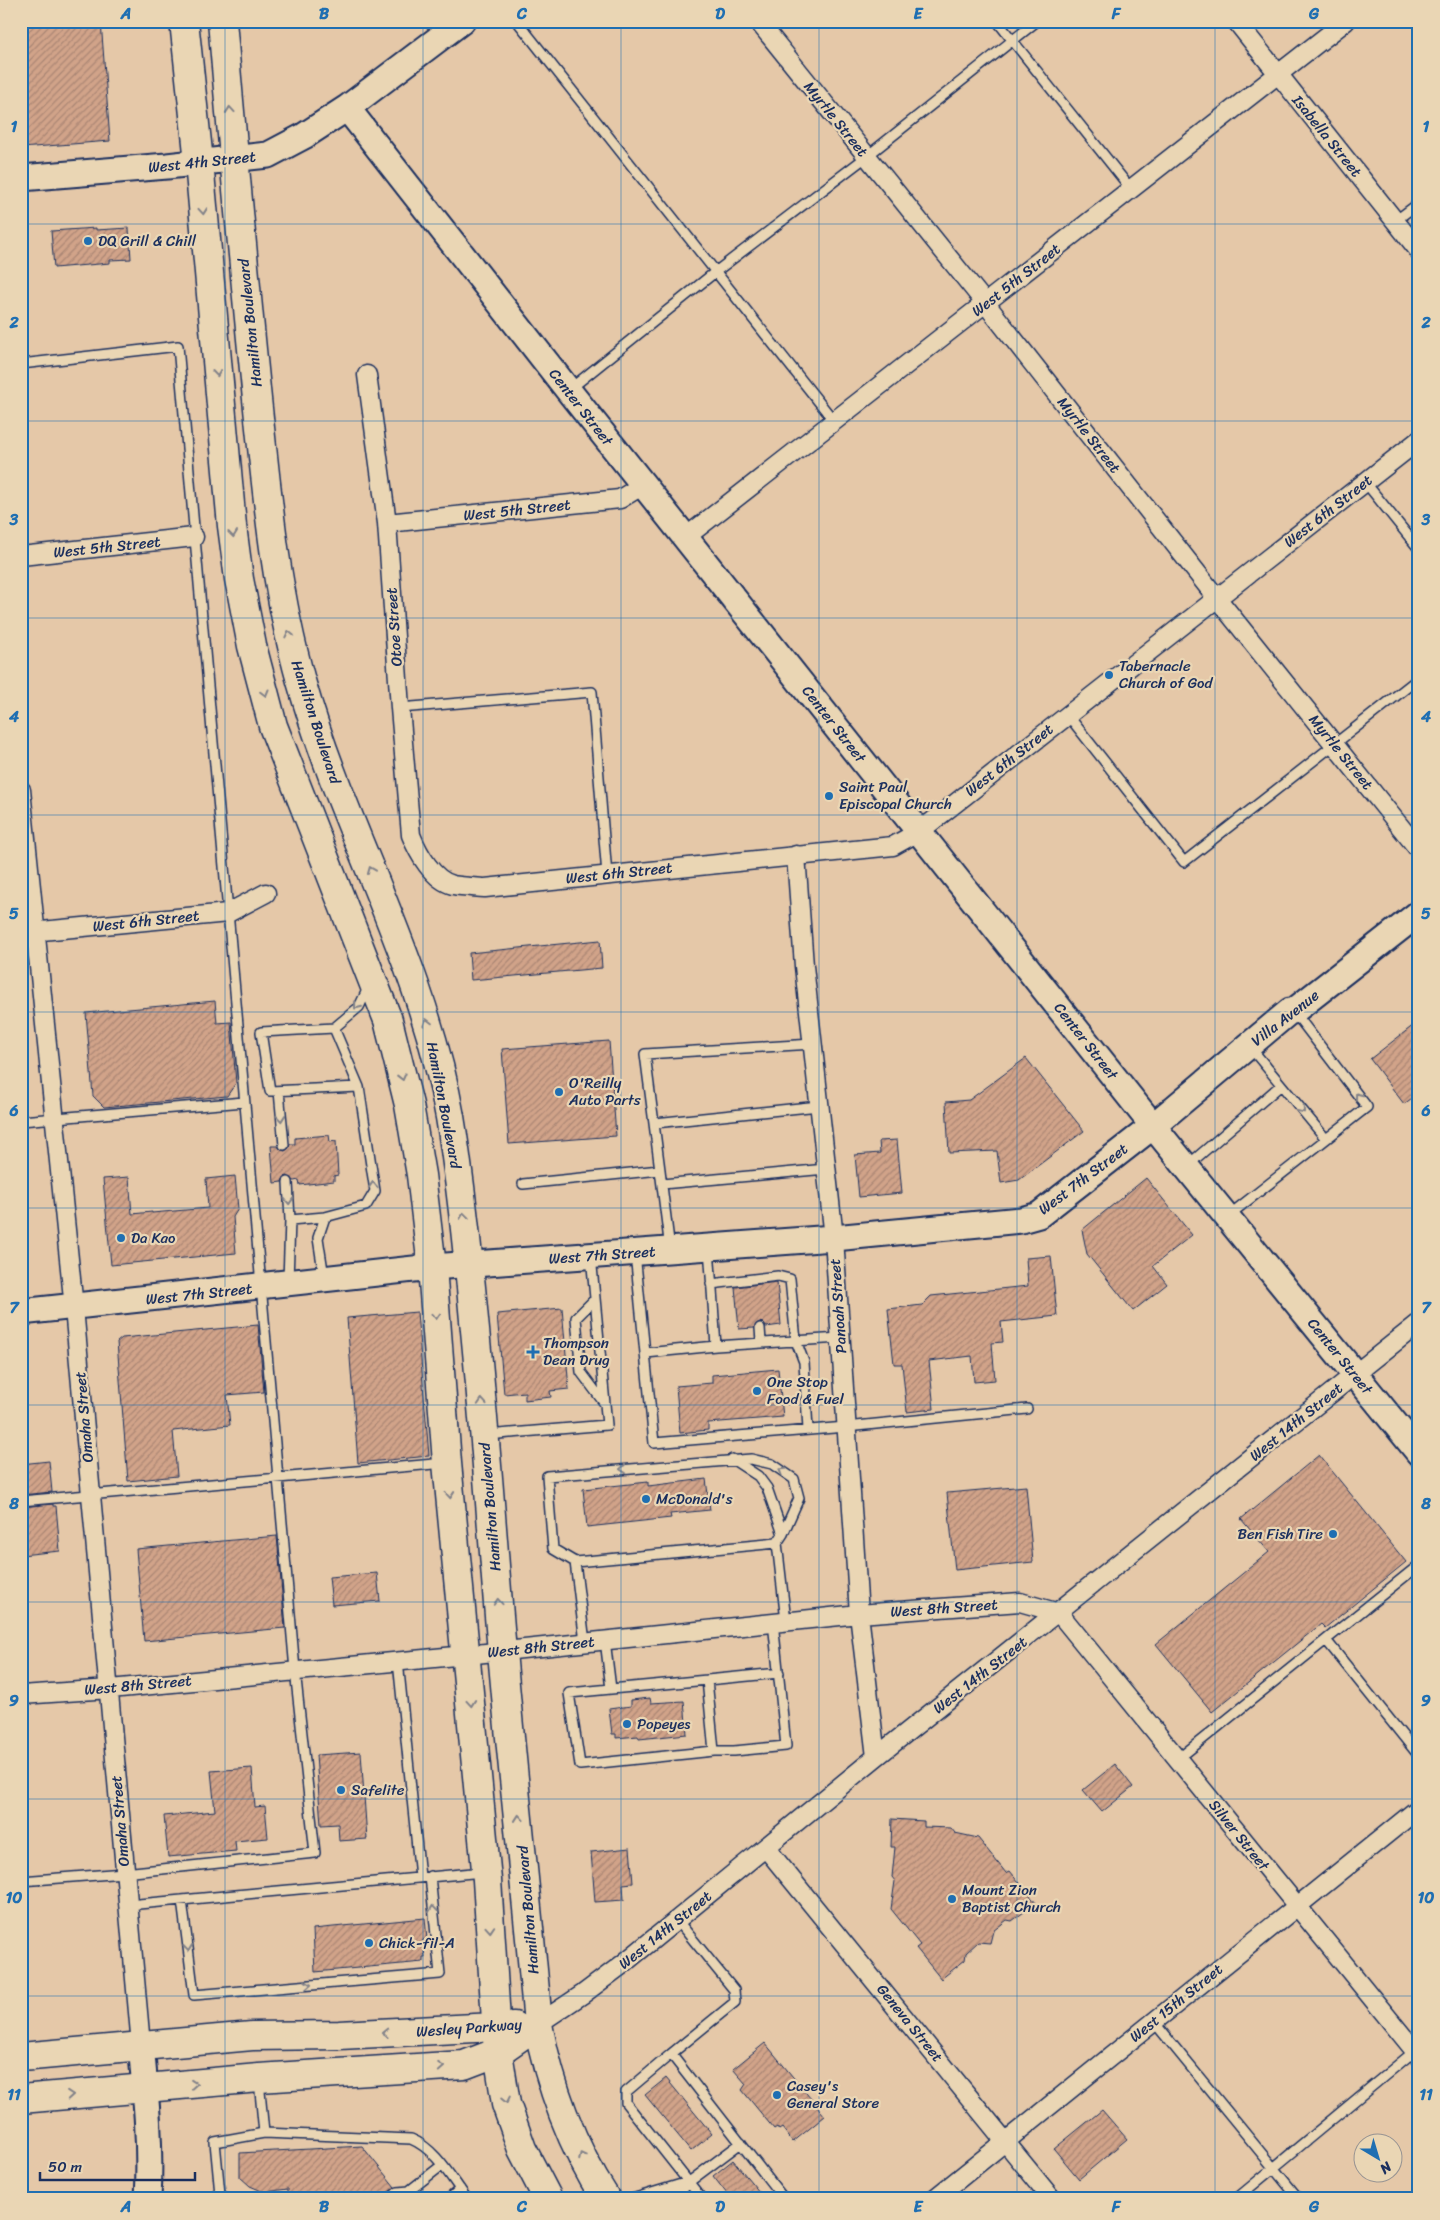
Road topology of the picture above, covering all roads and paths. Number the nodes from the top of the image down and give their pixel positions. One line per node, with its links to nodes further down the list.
1 (184, 21): 15 (main road)
2 (222, 21): 14 (main road, Hamilton Boulevard, one-way to 2)
3 (462, 21): 12 (main road, West 4th Street)
4 (517, 21): 21 (lane)
5 (758, 21): 13 (street, Myrtle Street)
6 (997, 21): 10 (lane)
7 (1037, 21): 10 (lane)
8 (1236, 21): 11 (street, Isabella Street)
9 (1346, 21): 11 (street, West 5th Street)
10 (1012, 41): 13 (lane); 17 (lane)
11 (1278, 75): 17 (street, West 5th Street); 19 (street, Isabella Street)
12 (347, 108): 14 (main road, West 4th Street); 25 (main road, Center Street)
13 (866, 157): 21 (lane); 22 (street, Myrtle Street)
14 (234, 159): 15 (main road, West 4th Street); 80 (main road, Hamilton Boulevard, one-way to 14)
15 (199, 162): 16 (main road, West 4th Street); 50 (main road, one-way to 50)
16 (21, 178)
17 (1131, 189): 22 (street, West 5th Street)
18 (1419, 203): 19 (lane)
19 (1395, 221): 20 (street, Isabella Street)
20 (1419, 251)
21 (714, 273): 25 (lane); 26 (lane)
22 (986, 304): 26 (street, West 5th Street); 35 (street, Myrtle Street)
23 (21, 364): 32 (lane)
24 (367, 375): 30 (street, Otoe Street)
25 (568, 390): 29 (main road, Center Street)
26 (834, 421): 31 (street, West 5th Street)
27 (1419, 440): 28 (street, West 6th Street)
28 (1365, 482): 33 (lane); 35 (street, West 6th Street)
29 (643, 485): 30 (street, West 5th Street); 31 (main road, Center Street)
30 (387, 523): 37 (street, Otoe Street)
31 (686, 537): 41 (main road, Center Street)
32 (194, 538): 34 (street, West 5th Street); 47 (lane)
33 (1419, 548)
34 (21, 556)
35 (1216, 597): 38 (street, West 6th Street); 39 (street, Myrtle Street)
36 (1419, 678): 39 (lane)
37 (400, 708): 44 (street, Otoe Street); 45 (lane)
38 (1067, 714): 39 (lane); 41 (street, West 6th Street)
39 (1334, 744): 42 (street, Myrtle Street)
40 (21, 790): 49 (street, Omaha Street)
41 (920, 832): 43 (street, West 6th Street); 63 (main road, Center Street)
42 (1419, 850)
43 (796, 855): 45 (street, West 6th Street); 53 (street, Panoah Street)
44 (434, 872): 45 (street, West 6th Street)
45 (606, 875)
46 (266, 893): 47 (street, West 6th Street)
47 (228, 913): 49 (street, West 6th Street); 58 (lane)
48 (1419, 913): 51 (main road, Villa Avenue)
49 (29, 932): 60 (street, Omaha Street)
50 (372, 979): 52 (lane, one-way to 52); 81 (main road, one-way to 81)
51 (1294, 1011): 54 (main road, Villa Avenue); 64 (lane, one-way to 51)
52 (334, 1028): 56 (lane); 57 (lane)
53 (813, 1044): 59 (street, Panoah Street); 62 (lane)
54 (1248, 1046): 55 (lane); 63 (main road, Villa Avenue)
55 (1281, 1084): 64 (lane, one-way to 64); 66 (lane)
56 (359, 1087): 57 (lane); 72 (lane, one-way to 56)
57 (279, 1091): 65 (lane, one-way to 65)
58 (244, 1102): 60 (lane); 85 (lane)
59 (819, 1106): 62 (lane); 67 (street, Panoah Street)
60 (54, 1118): 61 (lane); 87 (street, Omaha Street)
61 (21, 1121)
62 (655, 1123): 68 (lane)
63 (1153, 1126): 66 (main road, Center Street); 75 (main road, West 7th Street)
64 (1326, 1139): 73 (lane)
65 (284, 1145)
66 (1187, 1166): 73 (main road, Center Street)
67 (826, 1169): 71 (lane); 75 (street, Panoah Street)
68 (660, 1170): 70 (lane); 71 (lane)
69 (288, 1182): 74 (lane, one-way to 74)
70 (524, 1184)
71 (662, 1184): 77 (lane)
72 (325, 1217): 74 (lane); 82 (lane)
73 (1227, 1217): 96 (main road, Center Street)
74 (290, 1220): 83 (lane)
75 (834, 1238): 76 (main road, West 7th Street); 91 (street, Panoah Street)
76 (709, 1247): 77 (main road, West 7th Street); 84 (lane)
77 (670, 1251): 78 (main road, West 7th Street)
78 (635, 1253): 79 (main road, West 7th Street); 95 (lane)
79 (591, 1256): 80 (main road, West 7th Street); 86 (lane)
80 (469, 1265): 81 (main road, West 7th Street); 101 (main road, Hamilton Boulevard, one-way to 80)
81 (432, 1267): 82 (main road, West 7th Street); 104 (main road, one-way to 104)
82 (325, 1280): 83 (main road, West 7th Street)
83 (288, 1284): 85 (main road, West 7th Street)
84 (711, 1284): 92 (lane); 94 (lane)
85 (261, 1287): 87 (main road, West 7th Street); 105 (lane)
86 (594, 1300): 97 (lane); 97 (lane)
87 (74, 1308): 88 (main road, West 7th Street); 106 (street, Omaha Street)
88 (21, 1312)
89 (1419, 1323): 96 (street, West 14th Street)
90 (760, 1328): 93 (lane)
91 (840, 1338): 92 (lane); 99 (street, Panoah Street)
92 (796, 1341): 93 (lane); 100 (lane)
93 (761, 1342): 94 (lane)
94 (716, 1346): 95 (lane)
95 (646, 1352): 100 (lane)
96 (1355, 1375): 102 (main road, Center Street); 112 (street, West 14th Street)
97 (605, 1405): 101 (lane)
98 (1027, 1409): 99 (lane)
99 (846, 1427): 100 (lane); 113 (street, Panoah Street)
100 (808, 1430)
101 (485, 1436): 118 (main road, Hamilton Boulevard, one-way to 101)
102 (1419, 1453)
103 (732, 1459): 108 (lane); 108 (lane, one-way to 103); 110 (lane, one-way to 110)
104 (447, 1463): 105 (lane); 119 (main road, one-way to 119)
105 (279, 1478): 106 (lane); 121 (lane)
106 (92, 1493): 107 (lane); 125 (street, Omaha Street)
107 (21, 1501)
108 (783, 1534): 109 (lane)
109 (776, 1543): 110 (lane); 114 (lane)
110 (575, 1562): 117 (lane)
111 (1419, 1565): 116 (lane)
112 (1059, 1613): 113 (street, West 8th Street); 129 (street, West 14th Street); 130 (street, Silver Street)
113 (859, 1614): 114 (street, West 8th Street); 129 (street, Panoah Street)
114 (780, 1622): 115 (street, West 8th Street); 122 (lane)
115 (605, 1640): 117 (street, West 8th Street); 124 (lane)
116 (1326, 1640): 128 (lane); 130 (lane)
117 (584, 1642): 118 (street, West 8th Street)
118 (502, 1651): 119 (street, West 8th Street); 143 (main road, Hamilton Boulevard, one-way to 118)
119 (466, 1655): 120 (street, West 8th Street); 133 (main road, one-way to 133)
120 (398, 1661): 121 (street, West 8th Street); 136 (lane)
121 (295, 1670): 125 (street, West 8th Street); 134 (lane)
122 (779, 1673): 123 (lane); 127 (lane)
123 (707, 1680): 124 (lane); 127 (lane)
124 (611, 1688): 127 (lane)
125 (110, 1689): 126 (street, West 8th Street); 134 (street, Omaha Street)
126 (21, 1695)
127 (714, 1751)
128 (1419, 1756)
129 (876, 1758): 132 (street, West 14th Street)
130 (1178, 1759): 140 (street, Silver Street)
131 (1419, 1808): 140 (street, West 15th Street)
132 (766, 1848): 141 (street, West 14th Street); 153 (street, Geneva Street)
133 (486, 1872): 135 (lane); 144 (main road, one-way to 144)
134 (124, 1873): 137 (lane); 139 (street, Omaha Street)
135 (430, 1876): 136 (lane); 138 (lane, one-way to 135)
136 (420, 1877): 138 (lane)
137 (21, 1881)
138 (182, 1900): 139 (lane)
139 (128, 1905): 145 (street, Omaha Street)
140 (1296, 1906): 142 (street, West 15th Street); 146 (street, Silver Street)
141 (677, 1920): 143 (street, West 14th Street); 147 (lane)
142 (1154, 2022): 153 (street, West 15th Street); 156 (lane)
143 (538, 2024): 144 (main road, Wesley Parkway); 166 (main road, Hamilton Boulevard, one-way to 143)
144 (497, 2040): 145 (main road, Wesley Parkway, one-way to 145); 149 (main road, Wesley Parkway, one-way to 144); 165 (main road, one-way to 165)
145 (142, 2045): 148 (main road, Wesley Parkway); 150 (main road)
146 (1417, 2051): 156 (lane)
147 (672, 2054): 154 (lane); 157 (lane)
148 (21, 2056)
149 (259, 2078): 150 (main road, Wesley Parkway, one-way to 149); 152 (lane)
150 (146, 2088): 151 (main road, Wesley Parkway, one-way to 150); 160 (main road)
151 (21, 2099)
152 (264, 2133): 155 (lane); 161 (lane)
153 (1006, 2141): 171 (street, West 15th Street); 172 (street, Geneva Street)
154 (740, 2143): 157 (lane); 170 (lane)
155 (441, 2166): 158 (lane); 159 (lane)
156 (1274, 2168): 173 (lane); 174 (lane)
157 (689, 2182): 167 (lane); 168 (lane); 169 (lane)
158 (460, 2190): 163 (lane); 164 (lane)
159 (407, 2195): 162 (lane)
160 (148, 2199)
161 (227, 2199)
162 (390, 2199)
163 (449, 2199)
164 (467, 2199)
165 (548, 2199)
166 (606, 2199)
167 (632, 2199)
168 (675, 2199)
169 (702, 2199)
170 (784, 2199)
171 (934, 2199)
172 (1052, 2199)
173 (1236, 2199)
174 (1298, 2199)

